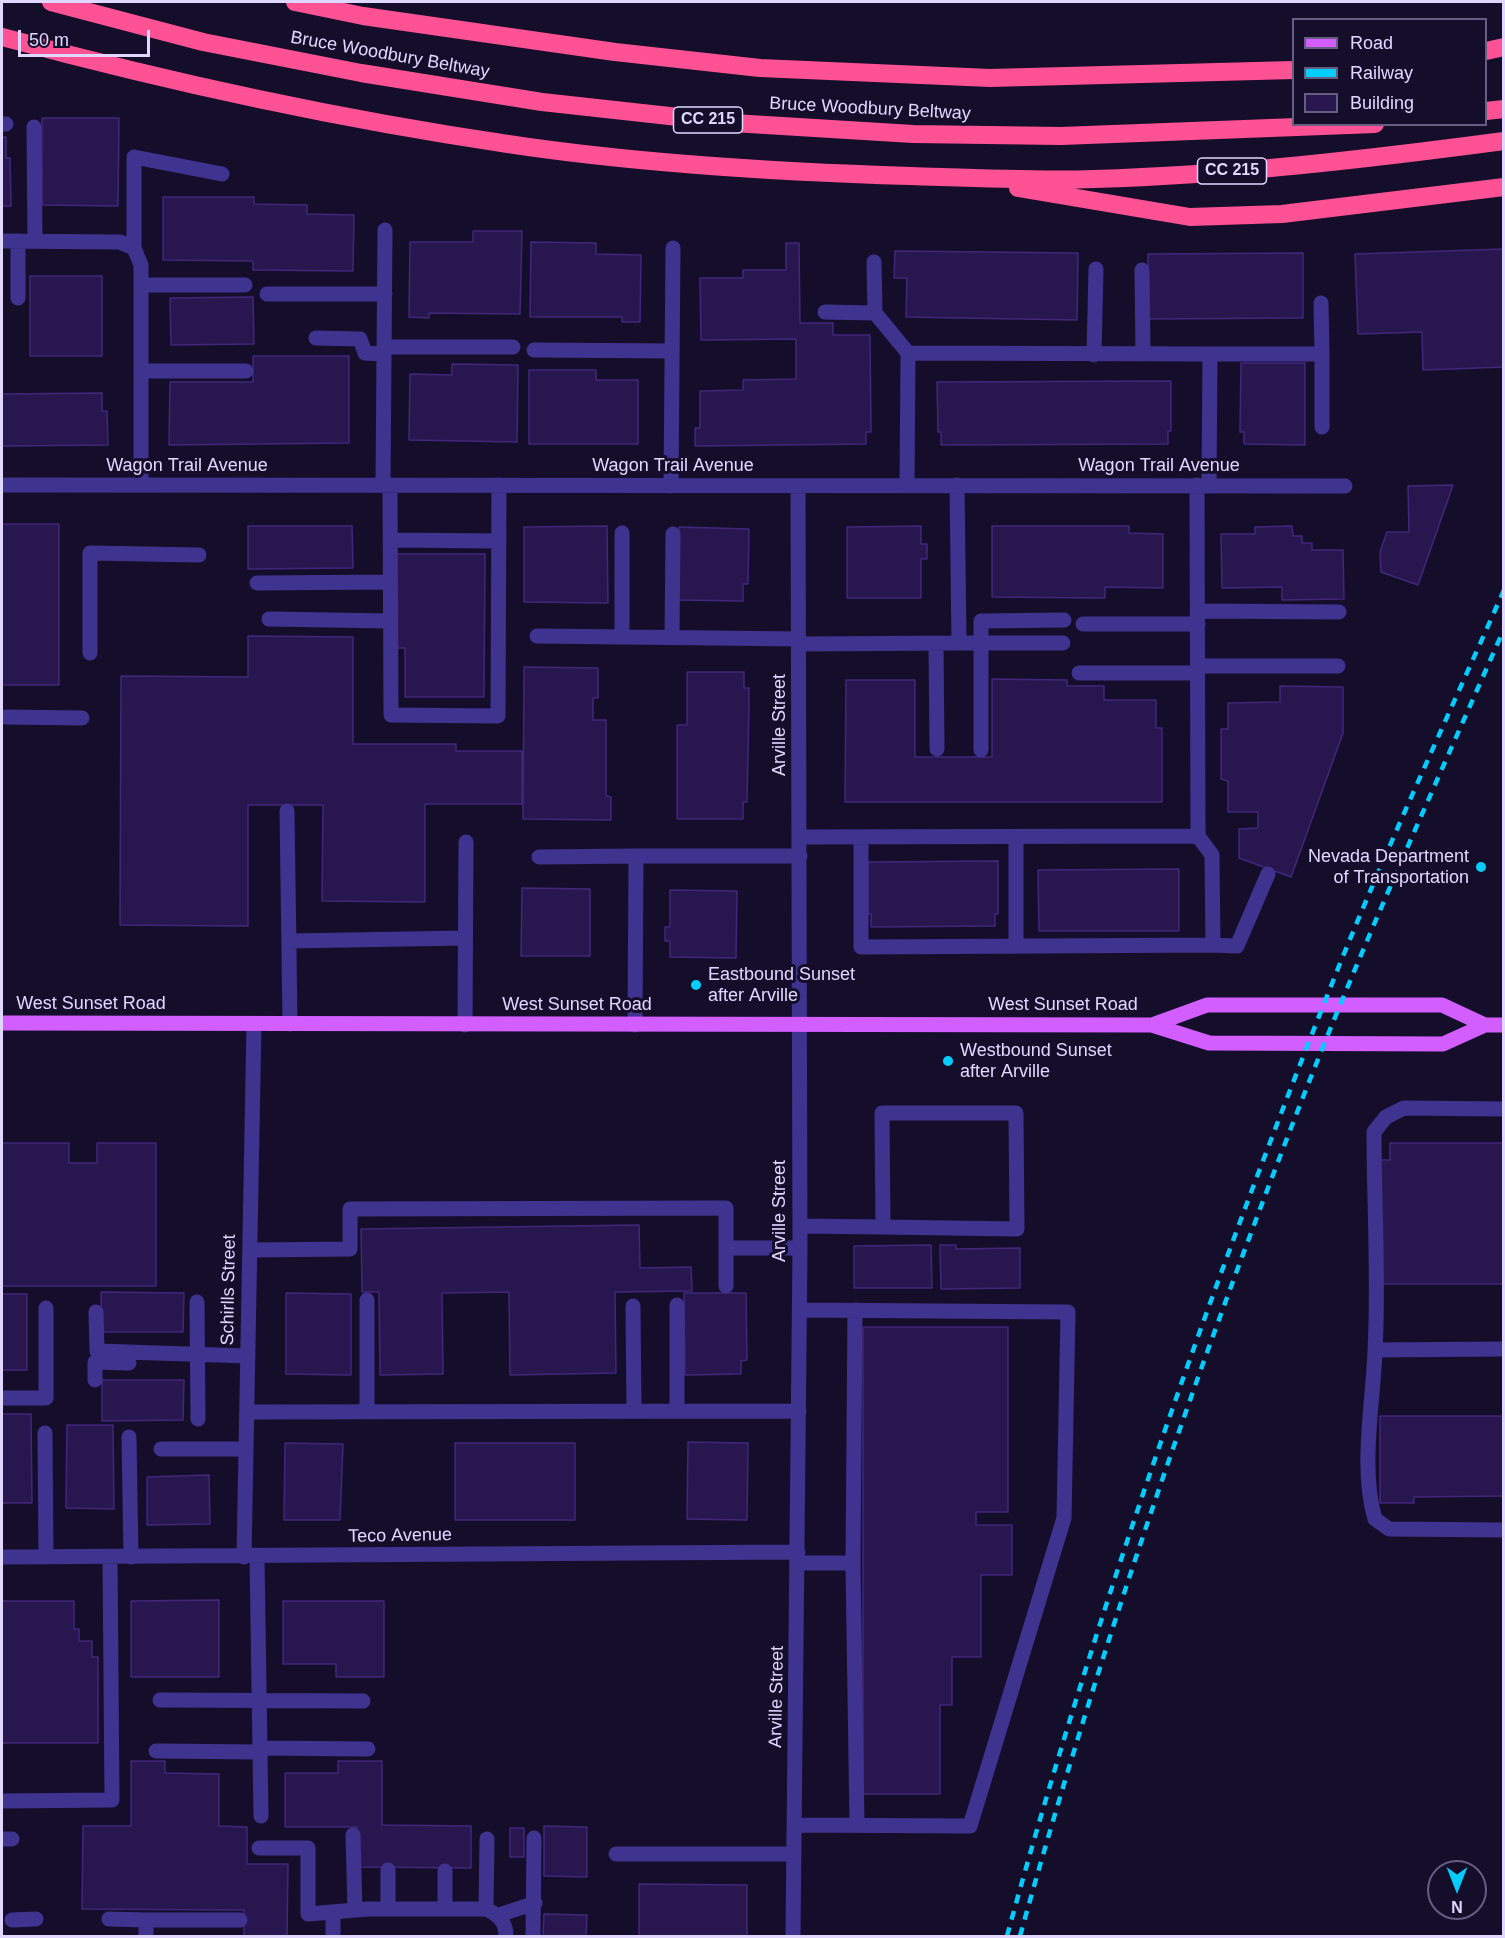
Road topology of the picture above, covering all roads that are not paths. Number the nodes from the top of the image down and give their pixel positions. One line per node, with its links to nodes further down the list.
1 (51, 2): 9 (highway, Bruce Woodbury Beltway / CC 215)
2 (295, 2): 6 (highway, Bruce Woodbury Beltway)
3 (2, 37): 13 (highway, CC 215)
4 (1503, 49): 5 (highway)
5 (1487, 52)
6 (1292, 70)
7 (1503, 109): 8 (highway)
8 (1487, 111)
9 (1324, 126)
10 (34, 127): 18 (street)
11 (1503, 141): 13 (highway, CC 215)
12 (222, 174): 19 (street)
13 (958, 177): 14 (highway)
14 (1503, 187)
15 (385, 230): 27 (street)
16 (2, 241): 17 (street)
17 (18, 241): 18 (street); 28 (street)
18 (35, 241): 19 (street)
19 (134, 248): 24 (street)
20 (673, 248): 36 (street)
21 (874, 262): 31 (street)
22 (1096, 269): 41 (street)
23 (1142, 270): 38 (street)
24 (141, 285): 25 (street); 42 (street)
25 (245, 285)
26 (267, 294): 27 (street)
27 (385, 294): 35 (street)
28 (18, 298)
29 (1321, 303): 40 (street)
30 (825, 312): 31 (street)
31 (875, 313): 37 (street)
32 (316, 338): 35 (street)
33 (513, 347): 35 (street)
34 (534, 350): 36 (street)
35 (384, 351): 48 (street)
36 (672, 351): 52 (street)
37 (908, 354): 41 (street); 45 (street)
38 (1143, 354): 39 (street); 41 (street)
39 (1210, 354): 40 (street); 51 (street)
40 (1322, 354): 44 (street)
41 (1094, 355)
42 (141, 371): 43 (street); 47 (street)
43 (246, 371)
44 (1322, 427)
45 (907, 484): 50 (street, Wagon Trail Avenue); 53 (street, Wagon Trail Avenue)
46 (2, 485): 47 (street, Wagon Trail Avenue)
47 (141, 485): 48 (street, Wagon Trail Avenue)
48 (386, 485): 49 (street, Wagon Trail Avenue); 57 (street)
49 (499, 485): 52 (street, Wagon Trail Avenue); 58 (street)
50 (957, 485): 51 (street, Wagon Trail Avenue); 72 (street)
51 (1203, 485): 54 (street, Wagon Trail Avenue); 63 (street)
52 (671, 486): 53 (street, Wagon Trail Avenue)
53 (798, 486): 71 (street, Arville Street)
54 (1345, 486)
55 (622, 533): 69 (street)
56 (673, 534): 70 (street)
57 (390, 540): 58 (street); 60 (street)
58 (499, 541): 66 (street)
59 (199, 555): 76 (street)
60 (390, 582): 61 (street); 66 (street)
61 (257, 583)
62 (1339, 612): 63 (street)
63 (1198, 618): 67 (street); 78 (street)
64 (269, 620): 66 (street)
65 (1064, 620): 73 (street)
66 (390, 621)
67 (1083, 624)
68 (537, 636): 69 (street)
69 (622, 637): 70 (street)
70 (672, 637): 71 (street)
71 (799, 642): 75 (street); 86 (street, Arville Street)
72 (959, 643): 73 (street); 75 (street)
73 (981, 643): 74 (street); 83 (street)
74 (1063, 643)
75 (936, 644): 82 (street)
76 (90, 653)
77 (1338, 666): 78 (street)
78 (1198, 669): 79 (street); 85 (street)
79 (1079, 673)
80 (6, 717): 81 (street)
81 (82, 718)
82 (937, 748)
83 (981, 750)
84 (287, 812): 95 (street)
85 (1198, 836): 88 (street); 96 (street)
86 (800, 837): 87 (street); 91 (street, Arville Street)
87 (861, 837): 88 (street); 97 (street)
88 (1016, 837): 97 (street)
89 (466, 842): 94 (street)
90 (636, 856): 91 (street); 92 (street); 102 (street)
91 (800, 856): 103 (street, Arville Street)
92 (539, 857)
93 (1268, 874): 96 (street)
94 (465, 938): 95 (street); 101 (street)
95 (289, 941): 100 (street)
96 (1213, 945): 97 (street)
97 (1016, 946)
98 (2, 1023): 99 (main road, West Sunset Road)
99 (254, 1024): 100 (main road, West Sunset Road); 112 (street, Schirlls Street)
100 (290, 1024): 101 (main road, West Sunset Road)
101 (465, 1024): 102 (main road, West Sunset Road)
102 (635, 1025): 103 (main road, West Sunset Road)
103 (800, 1025): 104 (main road, West Sunset Road); 108 (street, Arville Street)
104 (1152, 1025): 105 (main road, West Sunset Road); 105 (main road, West Sunset Road)
105 (1485, 1025): 106 (main road, West Sunset Road)
106 (1503, 1025)
107 (1503, 1109): 123 (street)
108 (800, 1226): 109 (street); 111 (street, Arville Street)
109 (883, 1227): 109 (street)
110 (726, 1248): 111 (street); 112 (street); 113 (street)
111 (800, 1248): 119 (street, Arville Street)
112 (250, 1250): 124 (street, Schirlls Street)
113 (726, 1286)
114 (368, 1300): 132 (street)
115 (197, 1302): 125 (street)
116 (677, 1305): 130 (street)
117 (633, 1306): 129 (street)
118 (46, 1308): 127 (street)
119 (800, 1310): 120 (street); 128 (street, Arville Street)
120 (855, 1310): 145 (street); 155 (street)
121 (96, 1312): 125 (street)
122 (1503, 1349): 123 (street)
123 (1375, 1350): 138 (street)
124 (248, 1356): 125 (street); 131 (street, Schirlls Street)
125 (198, 1359): 126 (street); 133 (street)
126 (95, 1380)
127 (2, 1398)
128 (799, 1410): 130 (street); 144 (street, Arville Street)
129 (634, 1411): 130 (street); 132 (street)
130 (677, 1411)
131 (247, 1412): 132 (street); 137 (street, Schirlls Street)
132 (368, 1412)
133 (198, 1419)
134 (45, 1433): 140 (street)
135 (129, 1437): 142 (street)
136 (161, 1449): 137 (street)
137 (246, 1449): 143 (street, Schirlls Street)
138 (1503, 1530)
139 (2, 1557): 140 (street, Teco Avenue)
140 (46, 1557): 141 (street, Teco Avenue)
141 (110, 1557): 142 (street, Teco Avenue); 152 (street)
142 (131, 1557): 143 (street, Teco Avenue)
143 (251, 1557): 144 (street, Teco Avenue); 147 (street, Schirlls Street)
144 (798, 1557): 145 (street, Teco Avenue); 154 (street, Arville Street)
145 (853, 1563): 155 (street)
146 (160, 1700): 147 (street)
147 (260, 1701): 148 (street); 151 (street, Schirlls Street)
148 (363, 1701)
149 (368, 1749): 151 (street)
150 (156, 1750): 151 (street)
151 (260, 1750): 153 (street, Schirlls Street)
152 (2, 1801)
153 (261, 1816)
154 (794, 1825): 155 (street); 161 (street, Arville Street)
155 (857, 1825)
156 (353, 1835): 167 (street)
157 (534, 1838): 164 (street)
158 (488, 1839): 169 (street)
159 (259, 1848): 168 (street)
160 (615, 1854): 161 (street)
161 (794, 1854): 179 (street, Arville Street)
162 (388, 1870): 165 (street)
163 (445, 1871): 166 (street)
164 (535, 1903): 169 (street); 178 (street)
165 (388, 1909): 166 (street); 167 (street)
166 (445, 1909): 169 (street)
167 (355, 1910): 168 (street)
168 (333, 1912): 176 (street)
169 (493, 1912): 177 (street)
170 (36, 1919): 172 (street)
171 (109, 1919): 173 (street)
172 (12, 1920)
173 (146, 1920): 174 (street); 175 (street)
174 (240, 1920)
175 (146, 1936)
176 (333, 1936)
177 (506, 1936)
178 (533, 1936)
179 (793, 1936)

